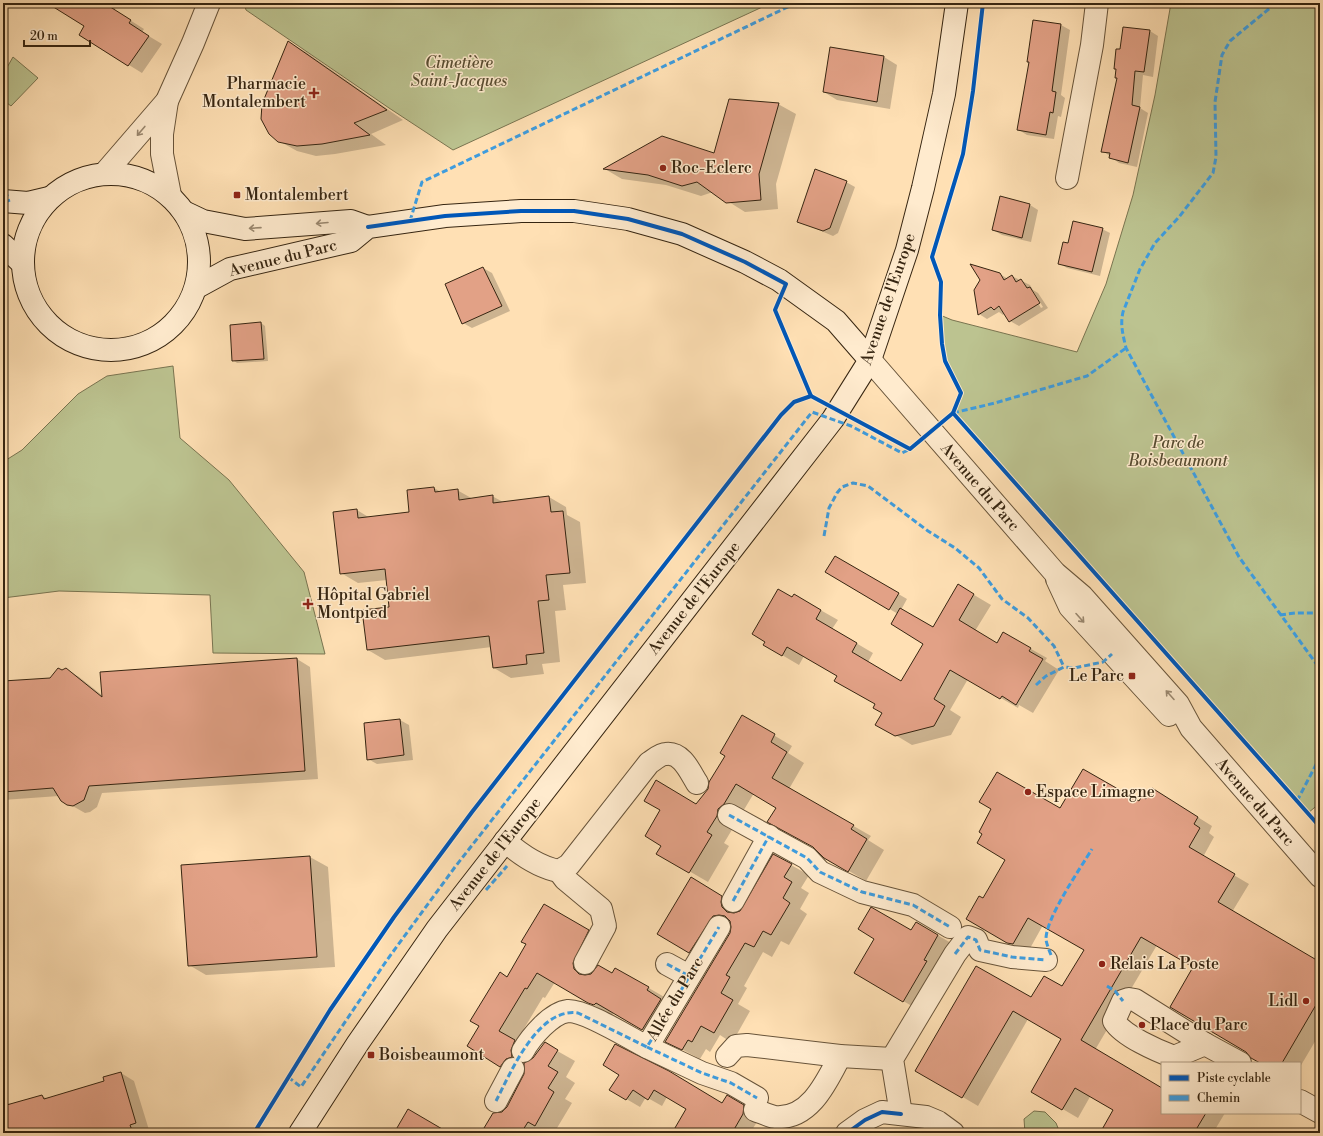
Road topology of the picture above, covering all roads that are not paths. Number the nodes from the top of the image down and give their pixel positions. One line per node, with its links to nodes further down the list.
1 (957, 3): 15 (street, Avenue de l'Europe)
2 (1096, 3): 6 (street)
3 (207, 4): 4 (street)
4 (167, 101): 5 (street, one-way to 5); 7 (street)
5 (104, 174): 7 (street); 8 (street)
6 (1067, 178)
7 (170, 195): 10 (street)
8 (49, 198): 9 (street); 13 (street)
9 (3, 201)
10 (184, 212): 11 (street, Avenue du Parc, one-way to 10); 14 (street)
11 (368, 227): 14 (street, Avenue du Parc); 15 (street, Avenue du Parc)
12 (3, 245): 13 (street)
13 (22, 263): 14 (street)
14 (197, 286)
15 (870, 360): 19 (street, Avenue de l'Europe); 21 (street, Avenue du Parc)
16 (697, 783): 20 (street)
17 (729, 815): 18 (street)
18 (769, 836): 22 (street); 24 (street)
19 (505, 841): 20 (street); 37 (street, Avenue de l'Europe)
20 (559, 871): 26 (street)
21 (1320, 876)
22 (733, 901)
23 (719, 927): 28 (street, Allée du Parc)
24 (950, 941): 25 (street); 33 (street)
25 (1046, 960)
26 (586, 964)
27 (667, 964): 28 (street)
28 (689, 976): 30 (street, Allée du Parc)
29 (1205, 1044): 34 (street)
30 (647, 1047): 32 (street); 35 (street, Allée du Parc)
31 (726, 1056): 32 (street)
32 (840, 1056): 33 (street)
33 (892, 1059): 36 (street)
34 (1238, 1062)
35 (496, 1101)
36 (901, 1114): 38 (street); 39 (street)
37 (300, 1133)
38 (847, 1133)
39 (953, 1133)

